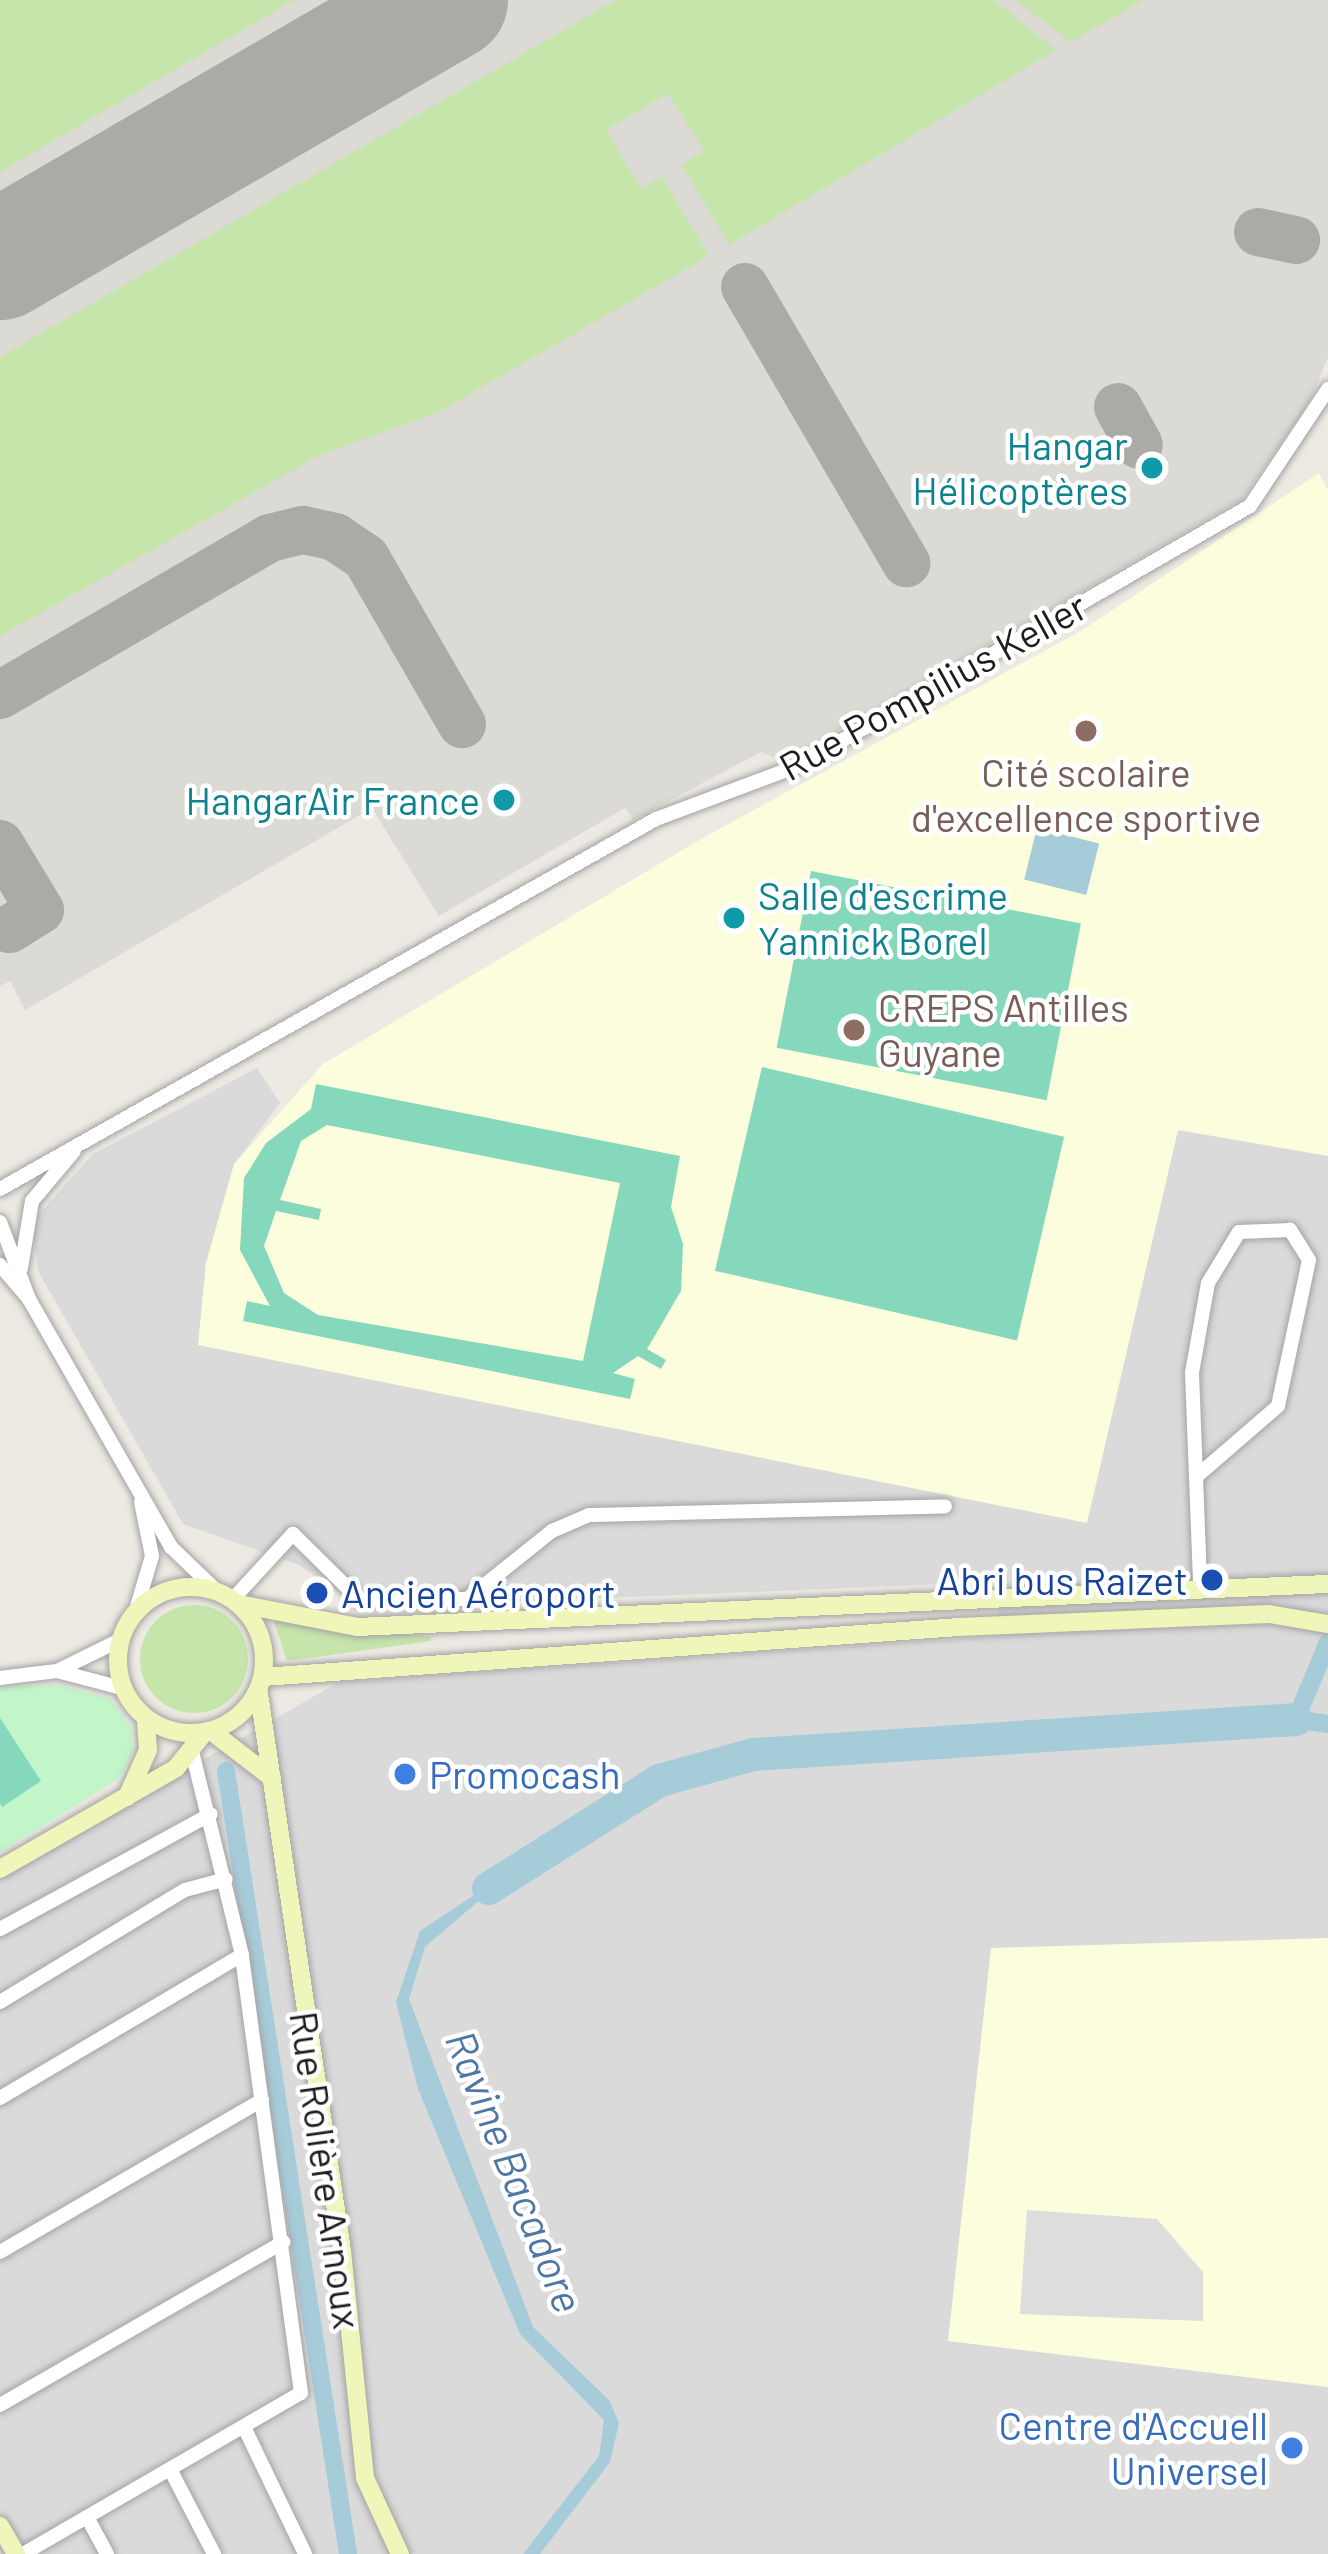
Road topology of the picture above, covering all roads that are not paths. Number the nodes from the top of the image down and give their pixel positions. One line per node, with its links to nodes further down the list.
1 (1328, 389): 2 (street, Rue Pompilius Keller)
2 (106, 1125): 3 (street, Rue Pompilius Keller); 6 (street, Rue Pompilius Keller)
3 (0, 1189)
4 (0, 1222): 6 (street)
5 (0, 1264): 7 (street)
6 (21, 1268): 7 (street)
7 (29, 1299): 9 (street)
8 (1196, 1477): 8 (street); 12 (street)
9 (137, 1486): 13 (street); 14 (street)
10 (945, 1506): 13 (street)
11 (1328, 1584): 12 (main road)
12 (1200, 1586): 13 (main road)
13 (230, 1599): 14 (main road); 19 (main road)
14 (136, 1610): 16 (main road)
15 (1328, 1624): 19 (main road)
16 (120, 1640): 17 (street); 20 (main road)
17 (57, 1671): 18 (street); 20 (street)
18 (0, 1678)
19 (261, 1685): 22 (main road); 24 (main road, Rue Rolière Arnoux)
20 (122, 1688): 21 (main road)
21 (146, 1720): 22 (main road); 25 (main road)
22 (207, 1732): 23 (main road); 24 (main road)
23 (192, 1752): 25 (main road); 26 (street)
24 (272, 1778): 45 (main road, Rue Rolière Arnoux)
25 (127, 1797): 27 (main road)
26 (211, 1814): 28 (street); 29 (street)
27 (0, 1869)
28 (226, 1879): 30 (street); 31 (street)
29 (0, 1929)
30 (242, 1955): 32 (street); 33 (street)
31 (0, 2002)
32 (0, 2098)
33 (262, 2100): 34 (street); 35 (street)
34 (283, 2242): 36 (street); 37 (street)
35 (0, 2252)
36 (0, 2405)
37 (244, 2427): 38 (street); 44 (street)
38 (170, 2469): 39 (street); 43 (street)
39 (87, 2517): 41 (street); 42 (street)
40 (0, 2526): 41 (main road)
41 (19, 2554)
42 (107, 2554)
43 (214, 2554)
44 (304, 2554)
45 (400, 2554)

